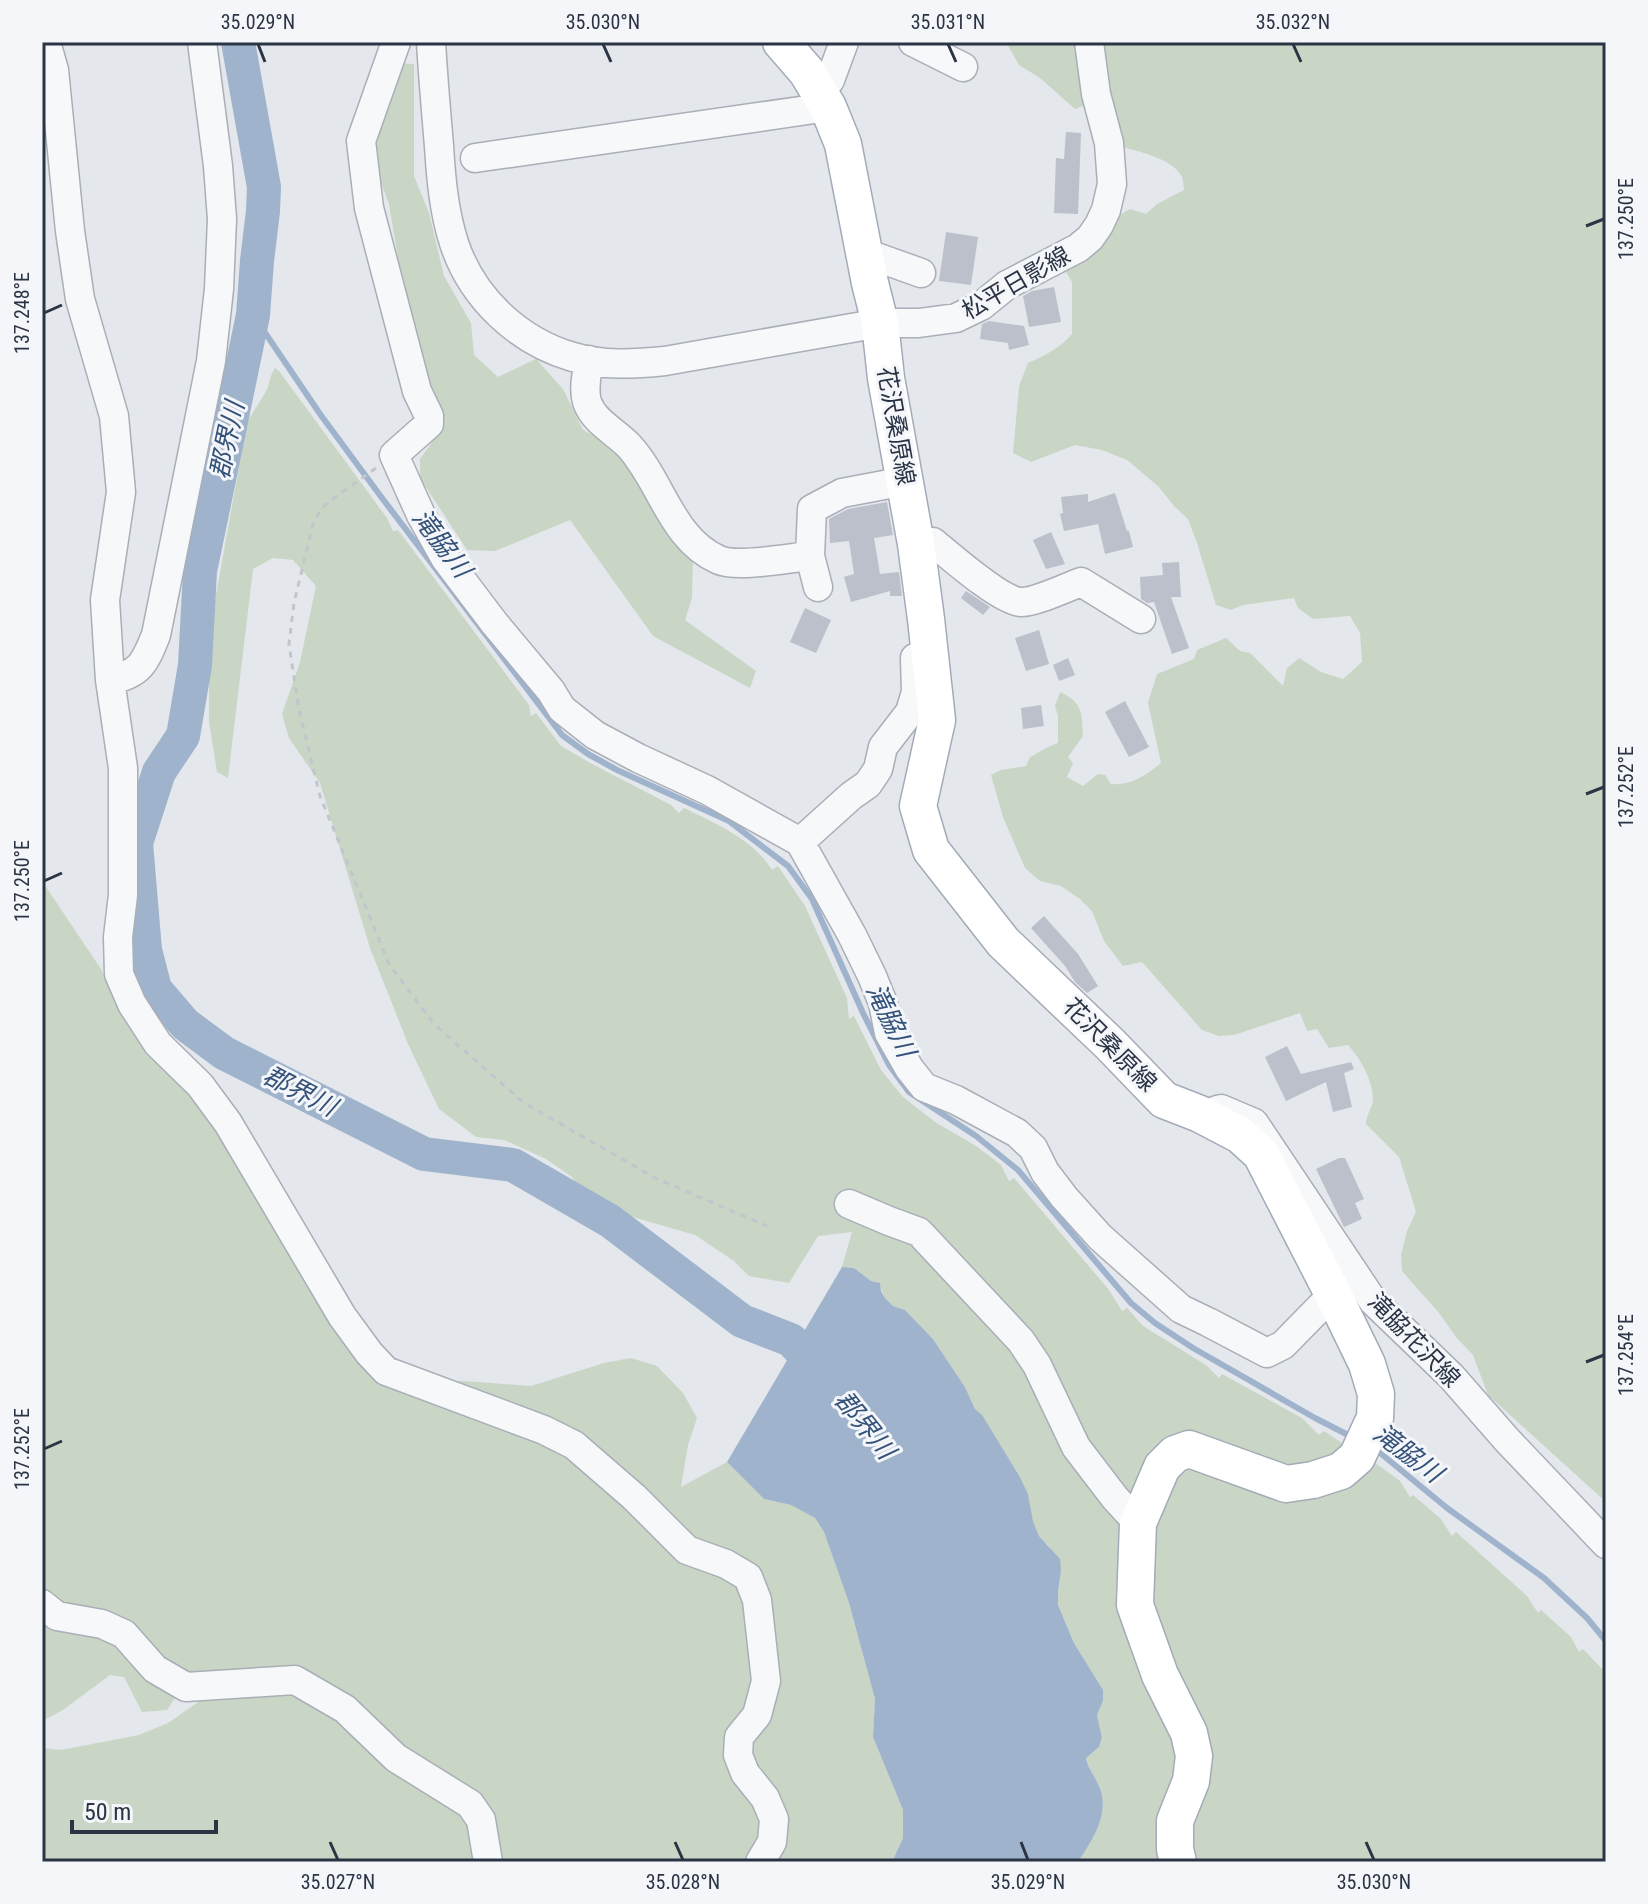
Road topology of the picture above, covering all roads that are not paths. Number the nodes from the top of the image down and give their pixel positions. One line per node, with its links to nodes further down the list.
1 (46, 42): 22 (street)
2 (202, 42): 22 (street)
3 (396, 42): 23 (street)
4 (431, 42): 15 (street, 松平日影線)
5 (781, 42): 10 (main road, 花沢桑原線)
6 (844, 42): 10 (street)
7 (913, 42): 9 (street)
8 (1089, 42): 14 (street, 松平日影線)
9 (963, 67)
10 (824, 100): 11 (street); 12 (main road, 花沢桑原線)
11 (475, 158)
12 (865, 253): 13 (street); 14 (main road, 花沢桑原線)
13 (921, 273)
14 (880, 323): 15 (street, 松平日影線); 16 (main road, 花沢桑原線)
15 (589, 360): 18 (street)
16 (905, 481): 17 (main road, 花沢桑原線); 18 (street)
17 (916, 544): 20 (main road, 花沢桑原線); 21 (street)
18 (810, 556): 19 (street)
19 (818, 587)
20 (924, 606): 23 (street); 24 (main road, 花沢桑原線)
21 (1141, 619)
22 (110, 680): 31 (street)
23 (800, 842): 26 (street)
24 (1200, 1114): 26 (main road, 花沢桑原線); 28 (street, 滝脇花沢線)
25 (849, 1204): 27 (street)
26 (1333, 1294): 27 (main road, 花沢桑原線)
27 (1138, 1523): 32 (main road, 花沢桑原線)
28 (1606, 1544)
29 (42, 1604): 30 (street)
30 (488, 1862)
31 (760, 1862)
32 (1178, 1862)

